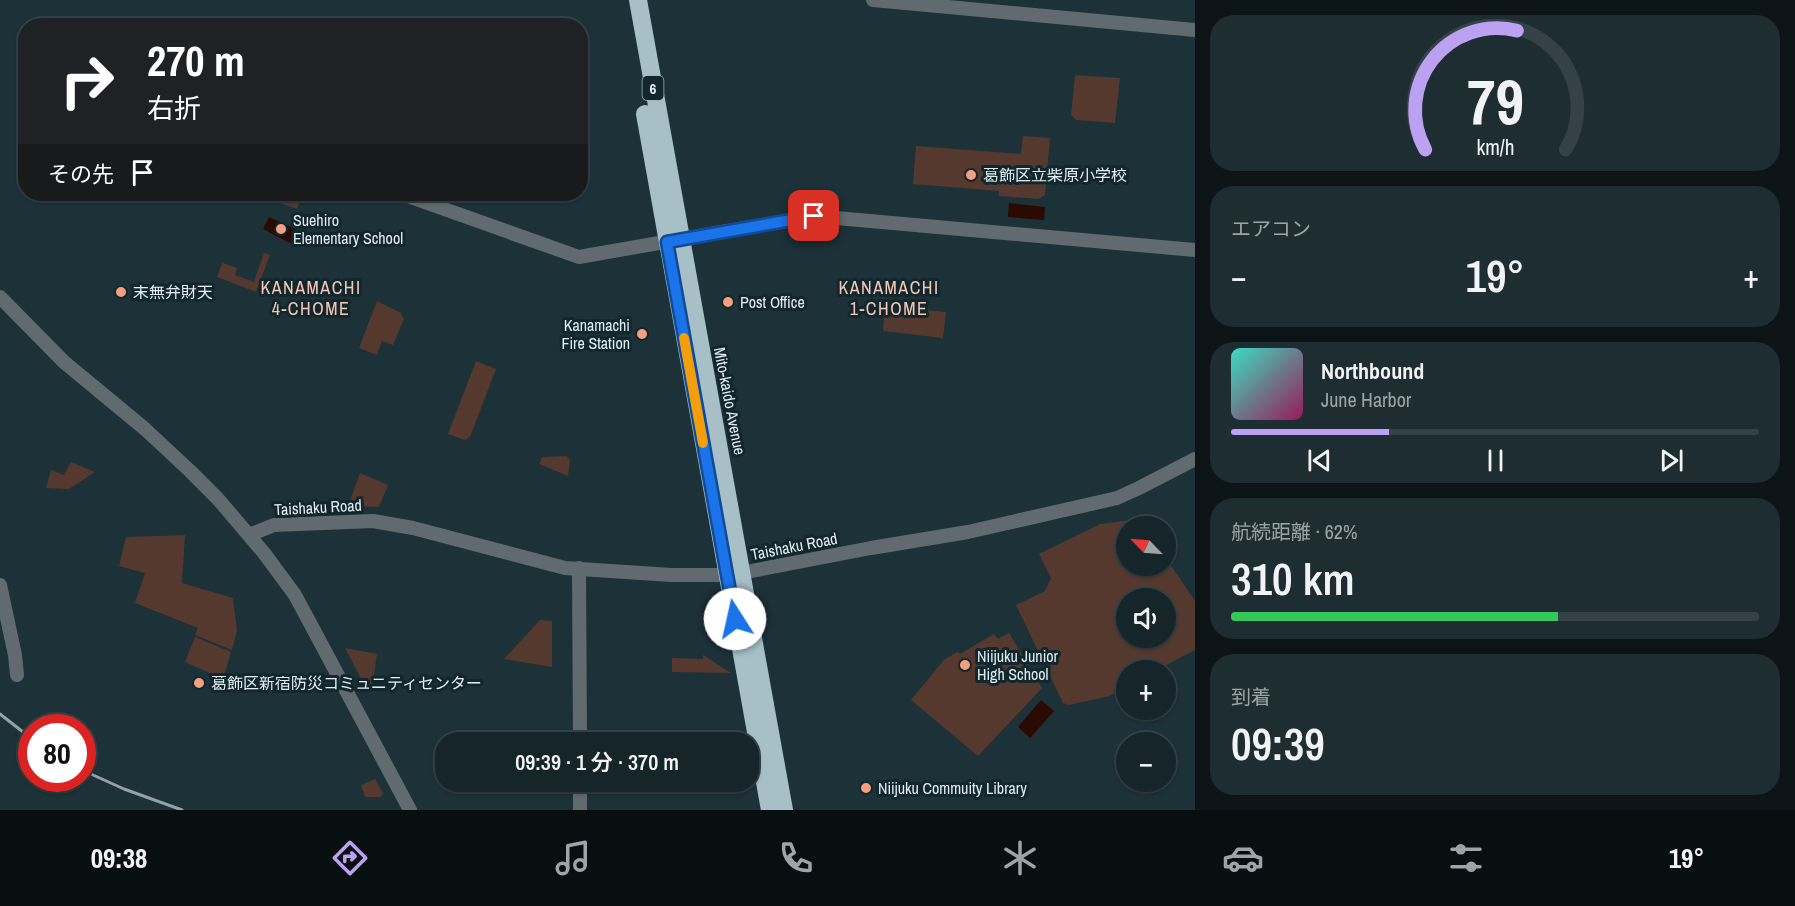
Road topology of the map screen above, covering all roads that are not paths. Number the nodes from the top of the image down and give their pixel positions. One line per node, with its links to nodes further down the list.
1 (625, 0): 7 (highway, Mito-kaido Avenue / 6)
2 (638, 0): 7 (highway, Mito-kaido Avenue / 6)
3 (873, 0): 4 (street)
4 (998, 6): 5 (street)
5 (1195, 30)
6 (422, 201): 7 (street)
7 (674, 240): 8 (street); 13 (highway, Mito-kaido Avenue / 6)
8 (1195, 250)
9 (0, 297): 11 (street)
10 (1195, 459): 13 (street, Taishaku Road)
11 (249, 535): 12 (street, Taishaku Road); 18 (street)
12 (579, 568): 13 (street, Taishaku Road); 16 (street)
13 (734, 574): 20 (highway, Mito-kaido Avenue / 6); 21 (highway, Mito-kaido Avenue / 6)
14 (0, 585): 15 (street)
15 (17, 675)
16 (580, 732)
17 (580, 792): 19 (street)
18 (410, 810)
19 (580, 810)
20 (770, 810)
21 (784, 810)

